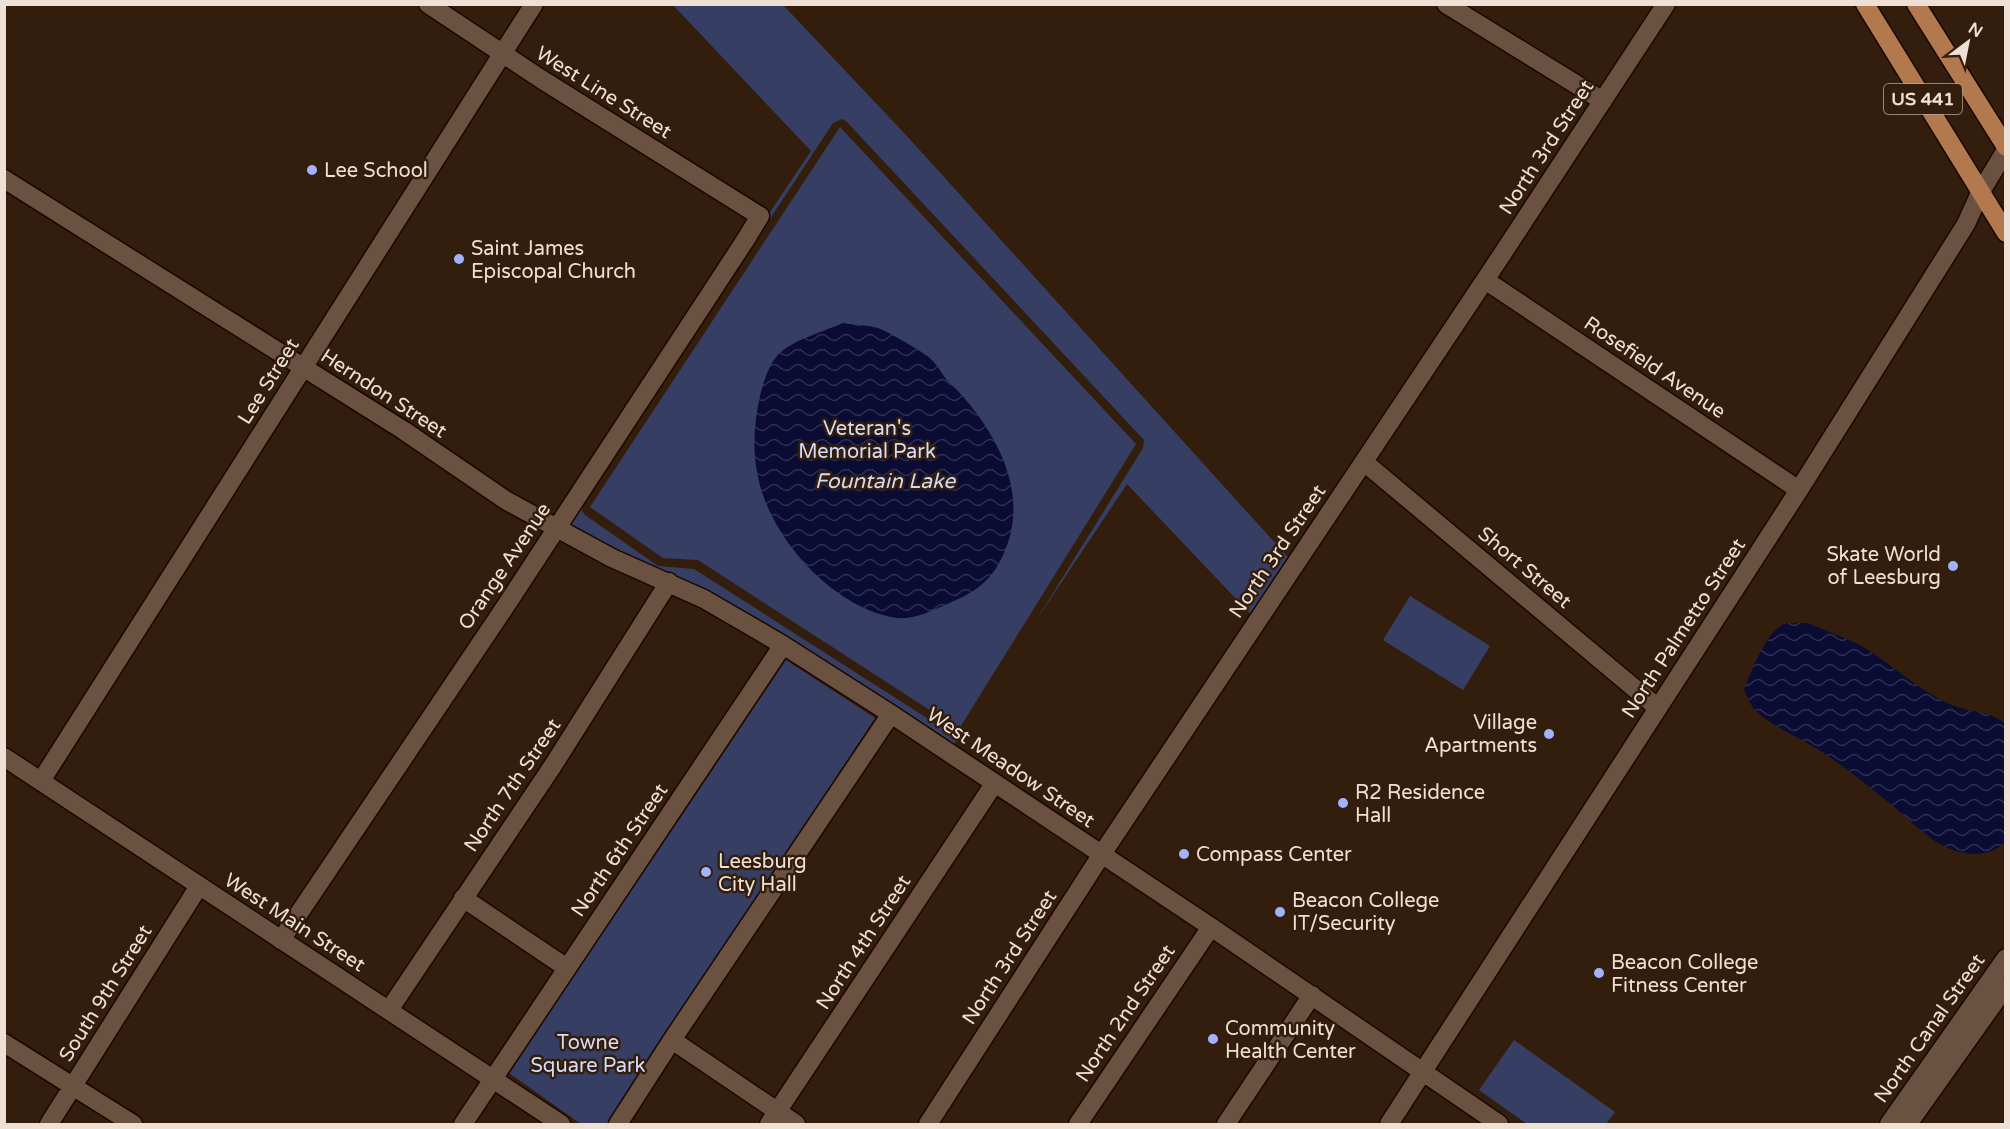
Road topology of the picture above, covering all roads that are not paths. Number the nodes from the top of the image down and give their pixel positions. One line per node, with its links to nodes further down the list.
1 (428, 4): 7 (street, West Line Street)
2 (534, 4): 7 (street, Lee Street)
3 (1446, 4): 8 (street)
4 (1666, 4): 8 (street, North 3rd Street)
5 (1865, 4): 11 (main road, US 441)
6 (1916, 4): 9 (main road, US 441)
7 (502, 54): 12 (street, West Line Street); 15 (street, Lee Street)
8 (1603, 102): 14 (street, North 3rd Street)
9 (2006, 149): 11 (street, North Palmetto Street)
10 (4, 179): 15 (street, Herndon Street)
11 (1980, 193): 13 (main road, US 441); 17 (street, North Palmetto Street)
12 (758, 215): 18 (street, Orange Avenue)
13 (2006, 233)
14 (1485, 280): 16 (street, North 3rd Street); 17 (street, Rosefield Avenue)
15 (303, 368): 18 (street, Herndon Street); 24 (street, Lee Street)
16 (1364, 462): 21 (street, Short Street); 26 (street, North 3rd Street)
17 (1799, 490): 21 (street, North Palmetto Street)
18 (556, 529): 19 (street, West Meadow Street); 30 (street, Orange Avenue)
19 (669, 582): 20 (street, West Meadow Street); 28 (street, North 7th Street)
20 (783, 645): 22 (street, West Meadow Street); 31 (street, North 6th Street)
21 (1658, 708): 37 (street, North Palmetto Street)
22 (891, 714): 25 (street, West Meadow Street); 35 (street)
23 (4, 757): 24 (street, West Main Street)
24 (41, 781): 27 (street, West Main Street)
25 (994, 784): 26 (street, West Meadow Street); 40 (street, North 4th Street)
26 (1102, 854): 29 (street, West Meadow Street); 47 (street, North 3rd Street)
27 (199, 886): 30 (street, West Main Street); 39 (street, South 9th Street)
28 (463, 898): 31 (street); 34 (street, North 7th Street)
29 (1210, 927): 33 (street, West Meadow Street); 48 (street, North 2nd Street)
30 (281, 940): 34 (street, West Main Street)
31 (567, 968): 38 (street, North 6th Street)
32 (2003, 974): 52 (street, North Canal Street); 53 (street)
33 (1312, 995): 37 (street, West Meadow Street); 49 (street)
34 (389, 1010): 38 (street, West Main Street)
35 (672, 1040): 40 (street); 45 (street)
36 (4, 1043): 39 (street)
37 (1423, 1072): 50 (street, North Palmetto Street); 51 (street, West Meadow Street)
38 (493, 1079): 43 (street, North 6th Street); 44 (street, West Main Street)
39 (73, 1086): 41 (street, South 9th Street); 42 (street)
40 (773, 1118): 46 (street)
41 (49, 1125)
42 (133, 1125)
43 (463, 1125)
44 (561, 1125)
45 (618, 1125)
46 (796, 1125)
47 (928, 1125)
48 (1078, 1125)
49 (1226, 1125)
50 (1389, 1125)
51 (1499, 1125)
52 (1889, 1125)
53 (1908, 1125)

